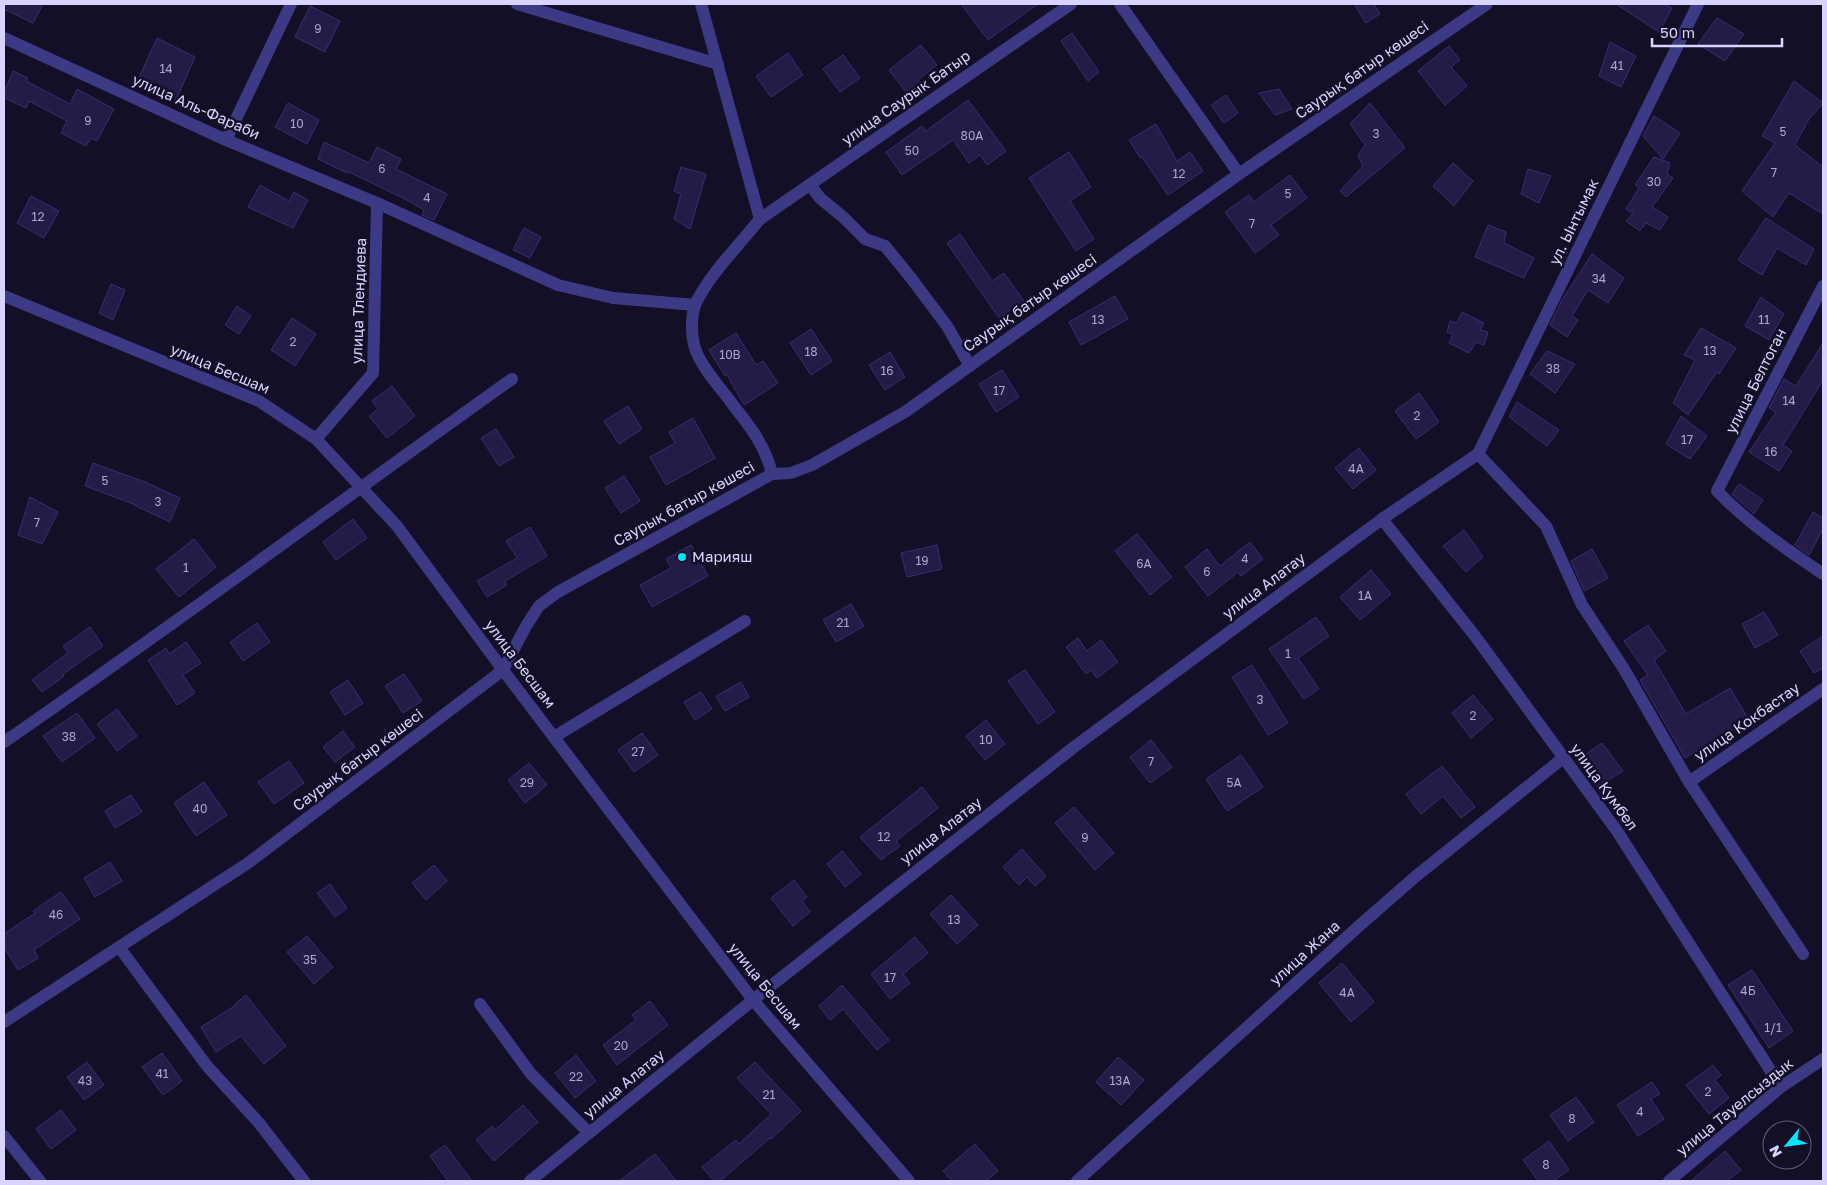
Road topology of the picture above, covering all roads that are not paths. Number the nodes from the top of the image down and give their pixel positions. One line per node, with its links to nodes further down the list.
1 (291, 4): 10 (street)
2 (517, 4): 9 (street)
3 (701, 4): 9 (street)
4 (1070, 4): 12 (street, улица Саурык Батыр)
5 (1120, 4): 11 (street)
6 (1487, 4): 11 (street, Саурық батыр көшесі)
7 (1698, 4): 21 (street, ул. Ынтымак)
8 (4, 38): 10 (street, улица Аль-Фараби)
9 (718, 64): 14 (street)
10 (226, 140): 13 (street, улица Аль-Фараби)
11 (1240, 174): 18 (street, Саурық батыр көшесі)
12 (810, 185): 14 (street, улица Саурык Батыр); 18 (street)
13 (377, 203): 17 (street, улица Аль-Фараби); 20 (street, улица Тлендиева)
14 (760, 219): 17 (street, улица Саурык Батыр)
15 (1823, 286): 25 (street, улица Белтоган)
16 (4, 296): 20 (street, улица Бесшам)
17 (695, 305): 22 (street)
18 (970, 366): 22 (street, Саурық батыр көшесі)
19 (512, 379): 23 (street)
20 (316, 438): 23 (street, улица Бесшам)
21 (1478, 454): 24 (street, улица Алатау); 32 (street)
22 (772, 474): 27 (street, Саурық батыр көшесі)
23 (361, 487): 27 (street, улица Бесшам); 30 (street)
24 (1382, 519): 31 (street, улица Кумбел); 35 (street, улица Алатау)
25 (1823, 574)
26 (745, 621): 29 (street)
27 (503, 670): 29 (street, улица Бесшам); 33 (street, Саурық батыр көшесі)
28 (1823, 689): 32 (street, улица Кокбастау)
29 (554, 738): 35 (street, улица Бесшам)
30 (4, 742)
31 (1563, 758): 39 (street, улица Кумбел); 46 (street, улица Жана)
32 (1689, 782): 34 (street)
33 (120, 947): 37 (street, Саурық батыр көшесі); 43 (street)
34 (1804, 954)
35 (754, 1000): 40 (street, улица Алатау); 45 (street, улица Бесшам)
36 (480, 1004): 40 (street)
37 (4, 1022)
38 (1823, 1059): 39 (street, улица Тауелсыздык)
39 (1781, 1087): 47 (street, улица Тауелсыздык)
40 (589, 1133): 44 (street, улица Алатау)
41 (4, 1136): 42 (street)
42 (40, 1181)
43 (304, 1181)
44 (530, 1181)
45 (909, 1181)
46 (1077, 1181)
47 (1669, 1181)

